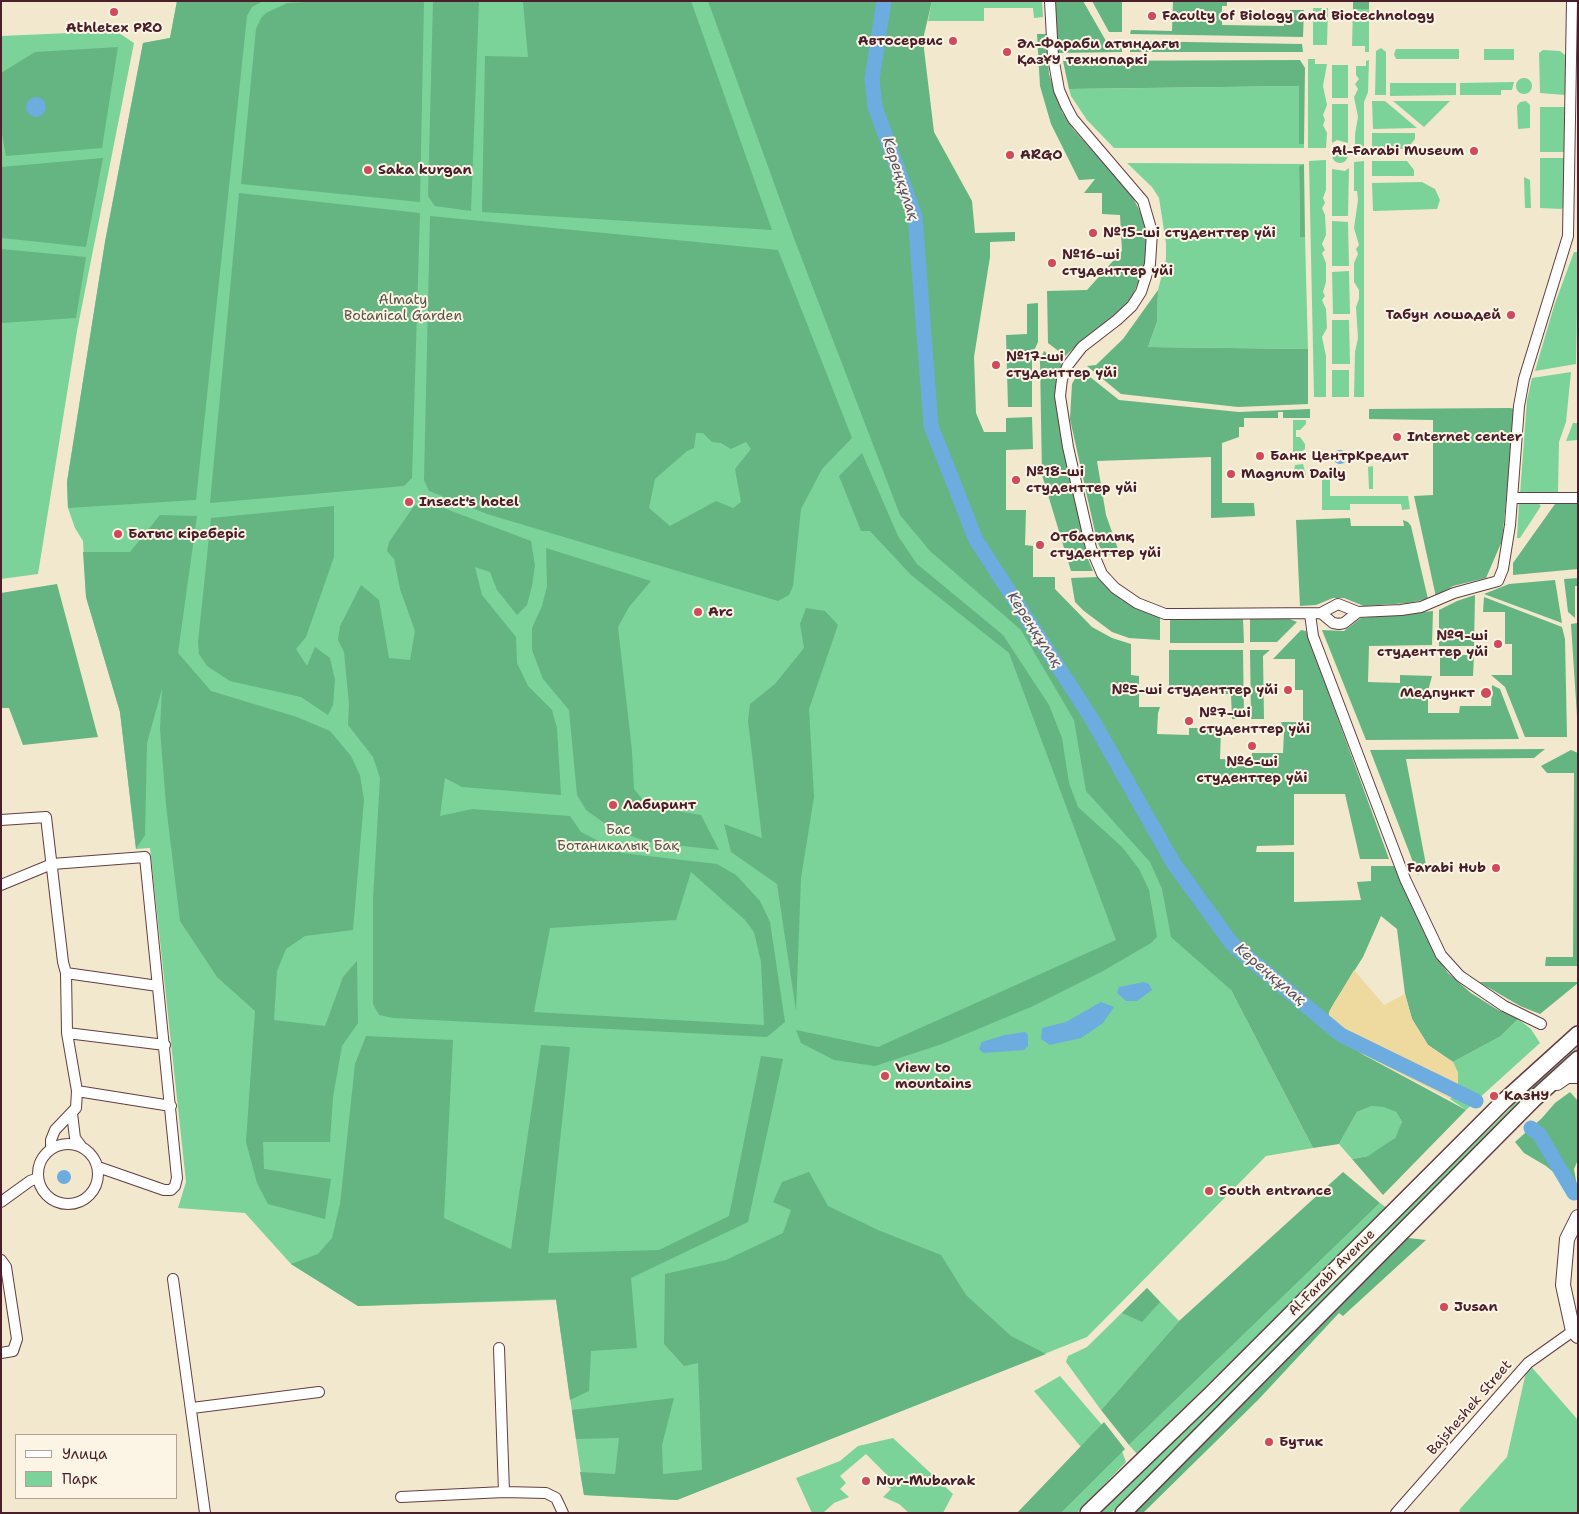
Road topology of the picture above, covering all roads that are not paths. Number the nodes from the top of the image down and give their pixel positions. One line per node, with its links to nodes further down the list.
1 (1050, 1): 6 (street)
2 (1572, 1): 3 (street)
3 (1512, 498): 4 (street); 5 (street)
4 (1578, 498)
5 (1358, 612): 7 (street); 7 (street)
6 (1310, 614): 7 (street); 13 (street)
7 (1321, 614)
8 (1, 820): 9 (street)
9 (52, 864): 10 (street); 11 (street); 12 (street)
10 (1, 885)
11 (66, 973): 12 (street); 14 (street)
12 (158, 986): 16 (street)
13 (1542, 1024)
14 (67, 1033): 16 (street); 19 (street)
15 (1578, 1034): 40 (main road, Al-Farabi Avenue)
16 (165, 1045): 21 (street)
17 (1578, 1059): 20 (main road, Al-Farabi Avenue)
18 (1578, 1076): 20 (street)
19 (77, 1091): 21 (street); 22 (street)
20 (1534, 1099): 41 (main road, Al-Farabi Avenue)
21 (170, 1106): 25 (street)
22 (72, 1113): 23 (street); 24 (street)
23 (81, 1146): 24 (street); 25 (street)
24 (51, 1148): 26 (street)
25 (98, 1166): 26 (street)
26 (38, 1178): 27 (street)
27 (1, 1202)
28 (1578, 1217): 31 (street)
29 (1, 1260): 33 (street)
30 (173, 1279): 35 (street)
31 (1576, 1334): 42 (street, Bajsheshek Street)
32 (499, 1348): 36 (street)
33 (1, 1353)
34 (319, 1392): 35 (street)
35 (192, 1408): 38 (street)
36 (504, 1492): 37 (street); 39 (street)
37 (401, 1496)
38 (205, 1513)
39 (563, 1513)
40 (1088, 1513)
41 (1123, 1513)
42 (1396, 1513)

